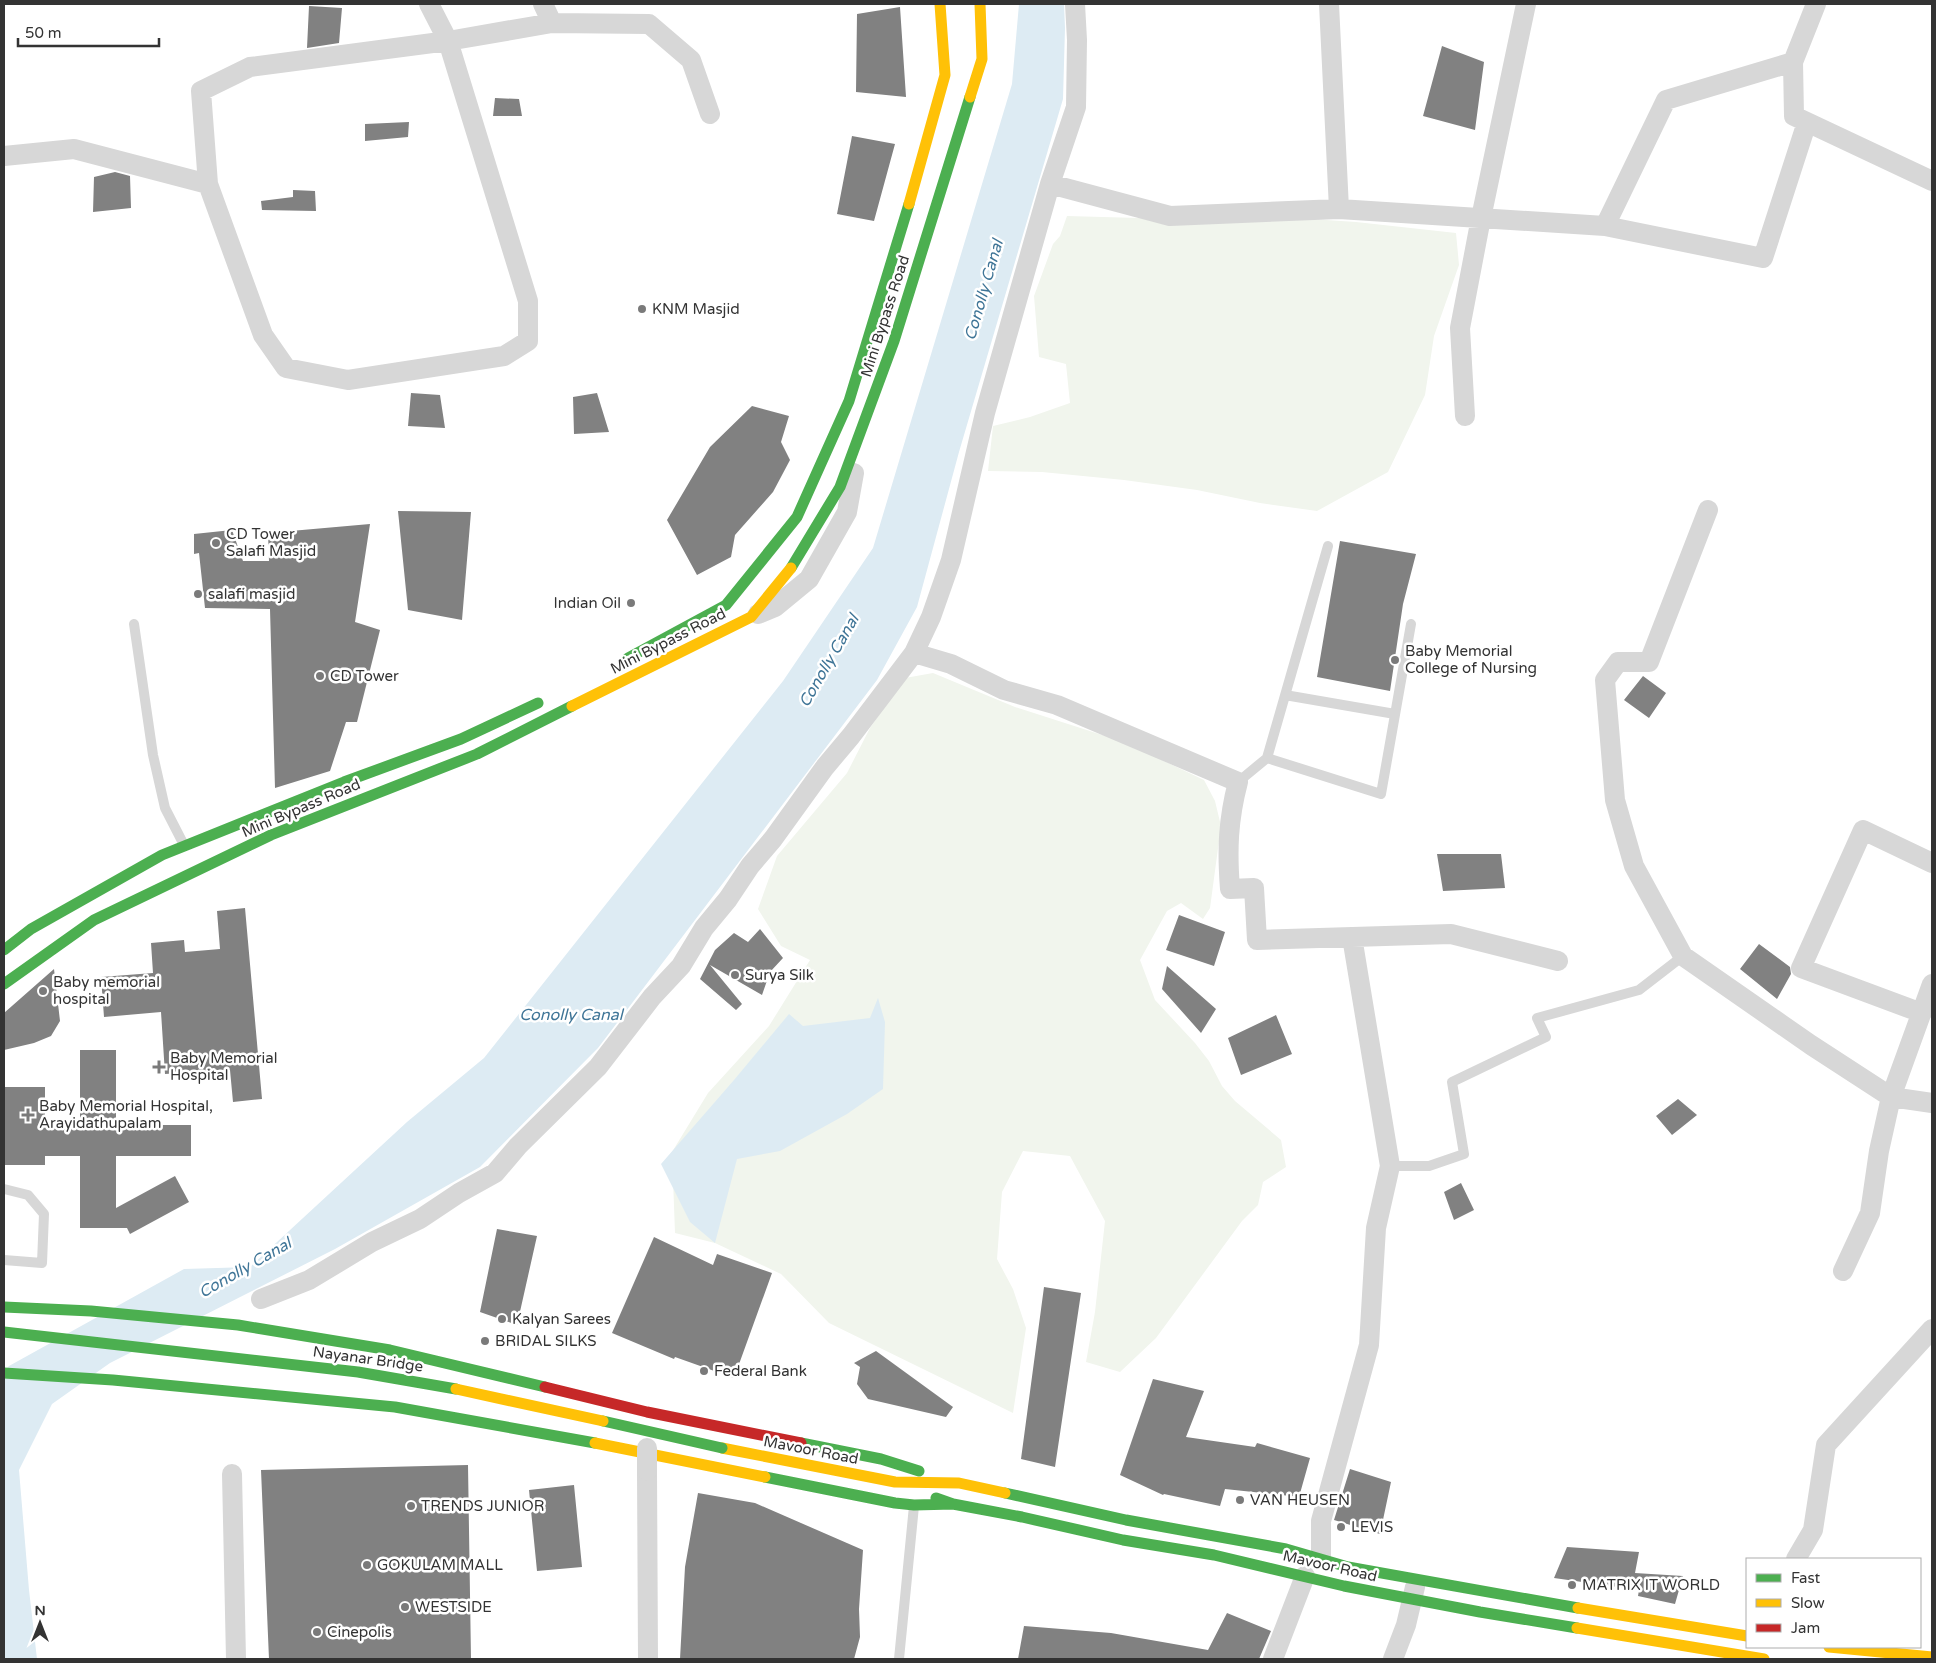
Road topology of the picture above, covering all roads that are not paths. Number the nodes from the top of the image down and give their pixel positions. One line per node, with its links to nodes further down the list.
1 (429, 4): 10 (street)
2 (543, 4): 9 (street)
3 (940, 4): 28 (main road, Mini Bypass Road)
4 (980, 4): 22 (main road, Mini Bypass Road)
5 (1075, 4): 17 (street)
6 (1329, 4): 18 (street)
7 (1526, 4): 19 (street)
8 (1816, 4): 11 (street)
9 (552, 23): 10 (street); 12 (street)
10 (448, 42): 16 (street); 16 (street)
11 (1793, 62): 13 (street); 20 (street)
12 (710, 114)
13 (1807, 122): 15 (street); 20 (street)
14 (4, 156): 16 (street)
15 (1932, 181)
16 (208, 184)
17 (1050, 184): 18 (street); 29 (street)
18 (1339, 209): 19 (street)
19 (1481, 218): 20 (street); 21 (street)
20 (1604, 226)
21 (1465, 416)
22 (864, 422): 25 (street)
23 (1708, 510): 42 (street)
24 (1328, 546): 32 (lane)
25 (752, 616): 30 (main road, Mini Bypass Road)
26 (134, 624): 37 (lane)
27 (1411, 624): 34 (lane)
28 (656, 643): 30 (main road); 31 (main road, Mini Bypass Road)
29 (914, 653): 36 (street); 53 (street)
30 (666, 660): 39 (main road, Mini Bypass Road)
31 (617, 665)
32 (1285, 695): 34 (lane); 35 (lane)
33 (548, 698): 37 (main road, Mini Bypass Road)
34 (1395, 714): 35 (lane)
35 (1267, 758): 36 (lane)
36 (1238, 782): 40 (street)
37 (184, 846): 39 (main road, Mini Bypass Road)
38 (1932, 863): 46 (street)
39 (166, 870): 41 (main road, Mini Bypass Road); 44 (main road, Mini Bypass Road)
40 (1352, 937): 43 (street); 49 (street)
41 (4, 950)
42 (1683, 956): 47 (street); 49 (lane)
43 (1558, 961)
44 (4, 984)
45 (1932, 984): 46 (street)
46 (1922, 1013): 47 (street)
47 (1891, 1097): 48 (street); 52 (street)
48 (1932, 1103)
49 (1390, 1166): 70 (street)
50 (4, 1189): 51 (lane)
51 (4, 1260)
52 (1843, 1271)
53 (261, 1298)
54 (4, 1307): 57 (main road)
55 (1932, 1329): 69 (street)
56 (4, 1332): 63 (main road, Nayanar Bridge, bridge)
57 (301, 1335): 59 (main road); 66 (main road)
58 (4, 1373): 61 (main road)
59 (316, 1378)
60 (306, 1386): 61 (main road)
61 (284, 1396): 68 (main road)
62 (647, 1444): 78 (street, bridge)
63 (722, 1448): 65 (main road, Mavoor Road)
64 (232, 1474): 77 (street)
65 (895, 1482): 66 (main road, Mavoor Road); 67 (main road, Mavoor Road)
66 (959, 1483): 70 (main road, Mavoor Road)
67 (953, 1504): 68 (main road); 71 (main road, Mavoor Road)
68 (914, 1505): 79 (lane)
69 (1797, 1558)
70 (1321, 1559): 72 (main road, Mavoor Road)
71 (1305, 1576): 73 (main road, Mavoor Road); 80 (street)
72 (1417, 1580): 73 (street); 74 (main road, Mavoor Road)
73 (1413, 1599): 81 (street); 82 (main road, Mavoor Road)
74 (1746, 1636)
75 (1839, 1648): 76 (main road)
76 (1932, 1657)
77 (236, 1659)
78 (648, 1659)
79 (899, 1659)
80 (1273, 1659)
81 (1393, 1659)
82 (1764, 1659)

